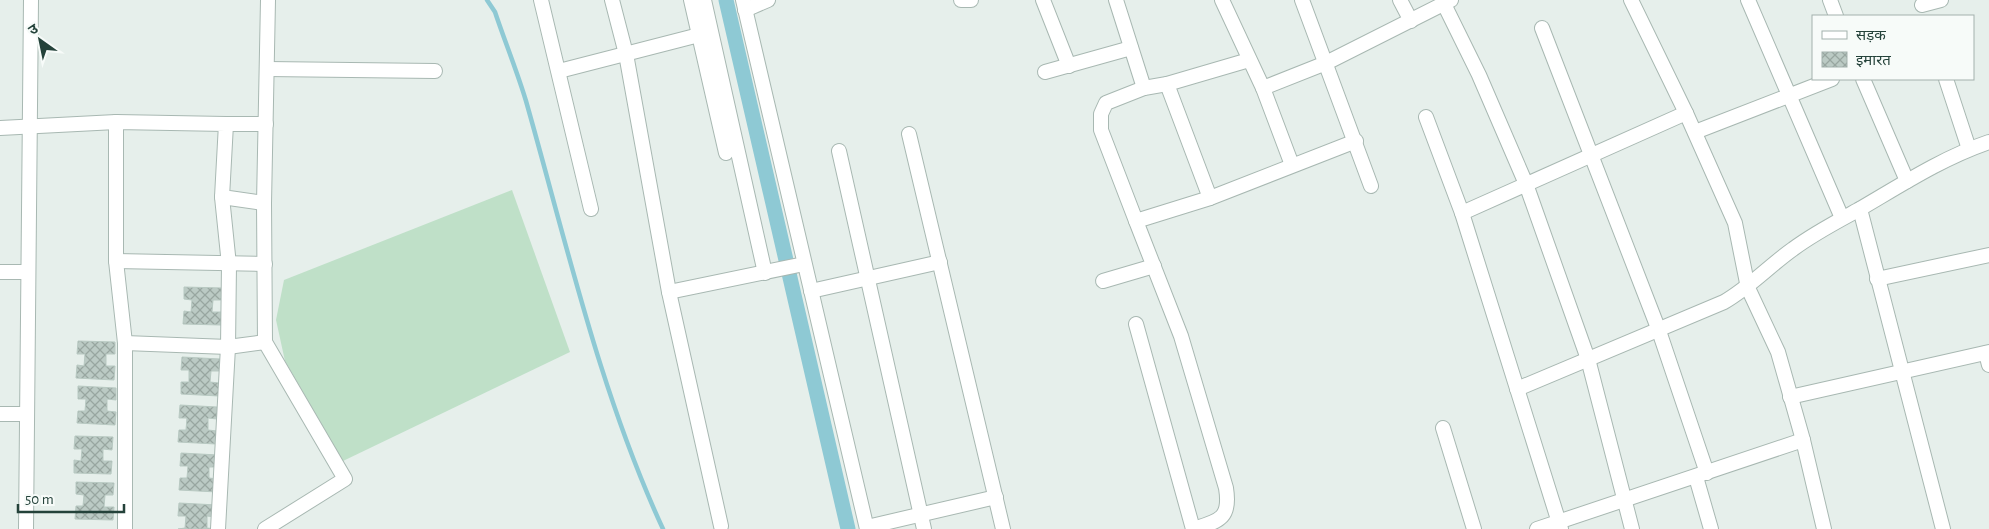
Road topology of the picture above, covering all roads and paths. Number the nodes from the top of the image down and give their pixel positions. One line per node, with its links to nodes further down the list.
1 (31, 0): 47 (street)
2 (268, 0): 31 (street)
3 (541, 0): 33 (street)
4 (612, 0): 27 (street)
5 (691, 0): 25 (street)
6 (704, 0): 78 (street)
7 (768, 0): 20 (street)
8 (961, 0): 9 (street)
9 (971, 0)
10 (1043, 0): 30 (street)
11 (1116, 0): 26 (street)
12 (1222, 0): 28 (street)
13 (1302, 0): 29 (street)
14 (1400, 0): 23 (street)
15 (1631, 0): 42 (street)
16 (1748, 0): 41 (street)
17 (1830, 0): 22 (street)
18 (1941, 0): 21 (street)
19 (1448, 2): 23 (street); 59 (street)
20 (744, 5): 74 (street)
21 (1923, 7)
22 (1836, 15)
23 (1411, 21): 29 (street)
24 (1542, 28): 56 (street)
25 (699, 35): 27 (street); 55 (street)
26 (1131, 48): 30 (street); 39 (street)
27 (626, 54): 33 (street); 84 (street)
28 (1249, 60): 38 (street); 40 (street)
29 (1326, 62): 40 (street); 51 (street)
30 (1069, 66): 34 (street)
31 (267, 69): 32 (street); 46 (street)
32 (435, 71)
33 (559, 71): 64 (street)
34 (1045, 72)
35 (1829, 80): 41 (street)
36 (1863, 80): 58 (street)
37 (1946, 80): 53 (street)
38 (1167, 84): 39 (street); 62 (street)
39 (1144, 88): 68 (street)
40 (1263, 88): 57 (street)
41 (1788, 94): 49 (street); 67 (street)
42 (1686, 113): 49 (street); 56 (street)
43 (1426, 117): 66 (street)
44 (116, 122): 45 (street); 47 (street); 70 (street)
45 (226, 124): 46 (street); 61 (street)
46 (266, 124): 63 (street)
47 (30, 127): 48 (street); 77 (street)
48 (0, 128)
49 (1695, 132): 82 (street)
50 (909, 134): 71 (street)
51 (1356, 141): 57 (street); 60 (street)
52 (1989, 142): 53 (street)
53 (1969, 149): 58 (street)
54 (839, 151): 79 (street)
55 (726, 153)
56 (1592, 155): 59 (street); 86 (street)
57 (1292, 165): 62 (street)
58 (1907, 180): 65 (street)
59 (1526, 184): 66 (street); 91 (street)
60 (1371, 186)
61 (222, 196): 63 (street); 73 (street)
62 (1210, 198): 68 (street)
63 (264, 202): 72 (street)
64 (591, 209)
65 (1860, 209): 67 (street); 80 (street)
66 (1462, 212): 93 (street)
67 (1842, 218): 82 (street)
68 (1136, 222): 75 (street)
69 (1989, 255): 80 (street)
70 (116, 261): 73 (street); 88 (street)
71 (940, 262): 79 (street); 100 (street)
72 (264, 264): 73 (street); 87 (street)
73 (229, 265): 89 (street)
74 (799, 265): 78 (street); 83 (street)
75 (1154, 266): 81 (street); 112 (street)
76 (0, 272): 77 (street)
77 (28, 272): 96 (street)
78 (769, 272): 84 (street)
79 (868, 278): 83 (street); 102 (street)
80 (1877, 279): 92 (street)
81 (1103, 281)
82 (1748, 288): 86 (street); 94 (street)
83 (811, 291): 105 (street)
84 (669, 292): 103 (street)
85 (1136, 324): 112 (street)
86 (1658, 328): 91 (street); 99 (street)
87 (265, 342): 89 (street); 109 (street)
88 (125, 343): 89 (street); 107 (street)
89 (228, 347): 108 (street)
90 (1988, 357): 92 (street)
91 (1588, 359): 93 (street); 101 (street)
92 (1901, 372): 94 (street); 118 (street)
93 (1517, 389): 104 (street)
94 (1790, 396): 98 (street)
95 (0, 414): 96 (street)
96 (27, 414): 106 (street)
97 (1443, 428): 113 (street)
98 (1803, 440): 99 (street); 117 (street)
99 (1702, 475): 101 (street); 116 (street)
100 (996, 497): 102 (street); 111 (street)
101 (1625, 501): 104 (street); 115 (street)
102 (921, 515): 105 (street); 110 (street)
103 (721, 526)
104 (1560, 526): 114 (street)
105 (867, 528)
106 (26, 529)
107 (125, 529)
108 (218, 529)
109 (265, 529)
110 (924, 529)
111 (1003, 529)
112 (1193, 529)
113 (1474, 529)
114 (1537, 529)
115 (1632, 529)
116 (1711, 529)
117 (1824, 529)
118 (1943, 529)

